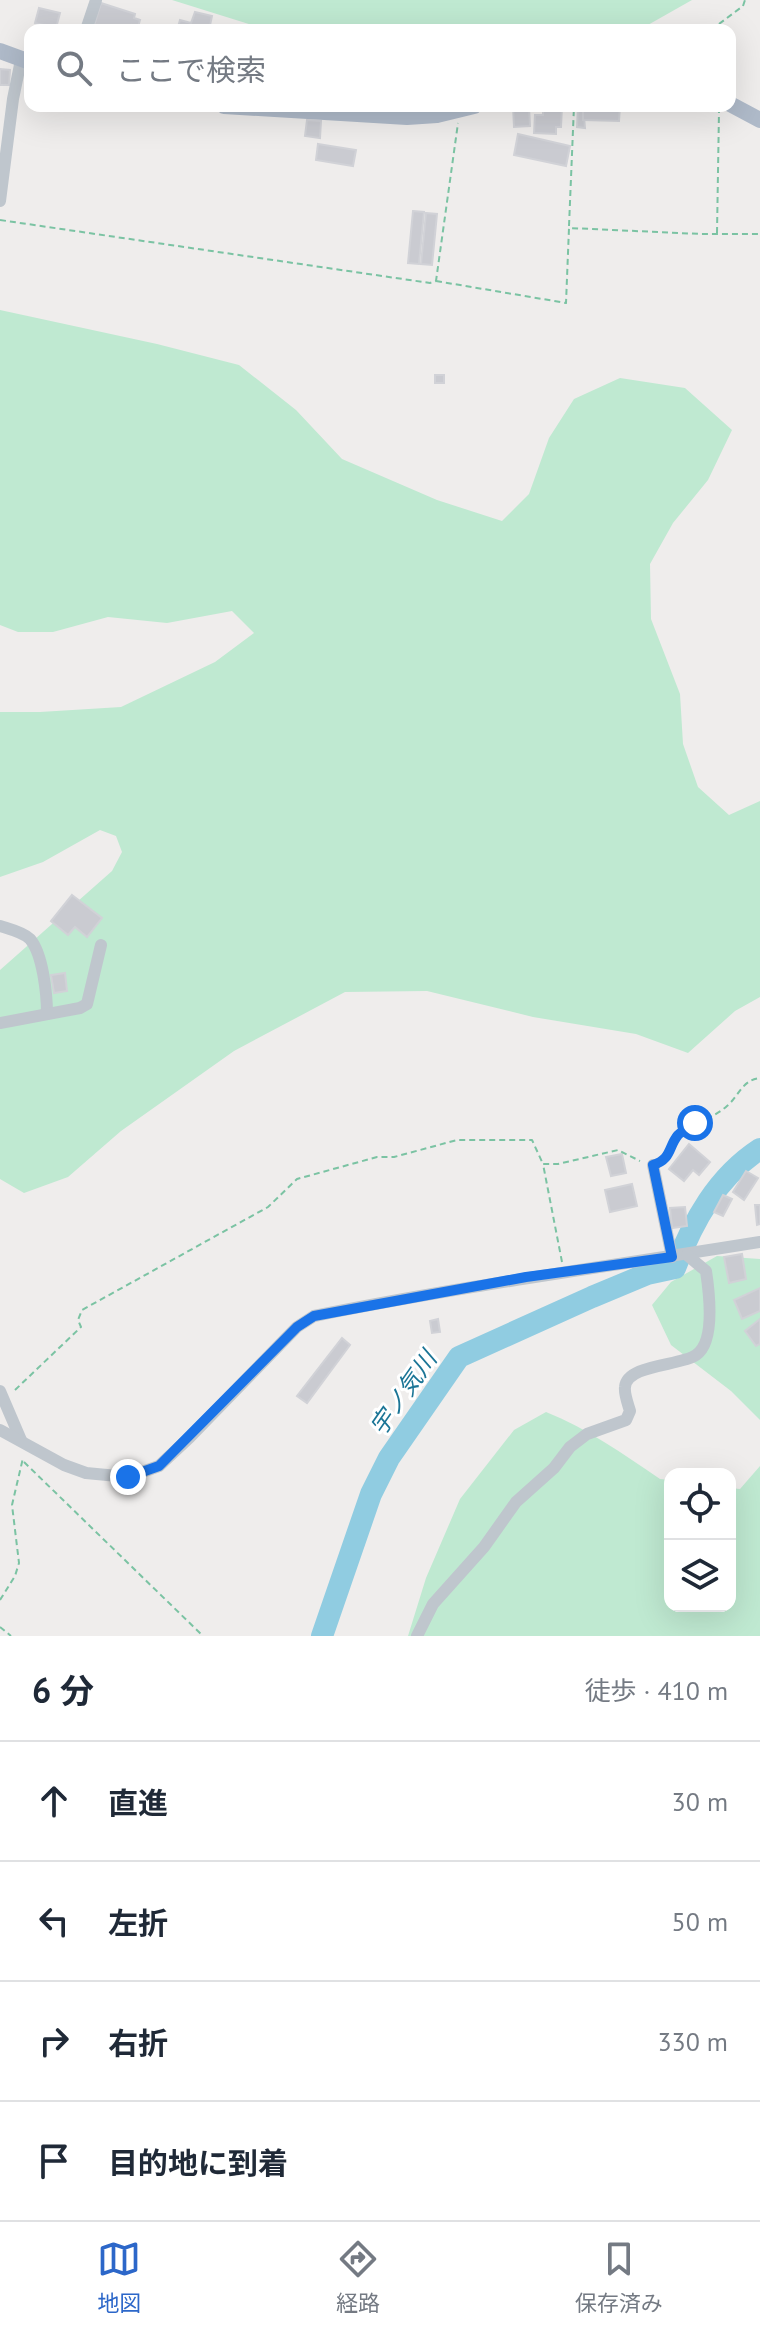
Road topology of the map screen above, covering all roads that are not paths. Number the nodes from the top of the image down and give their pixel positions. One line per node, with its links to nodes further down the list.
1 (96, 0): 2 (street)
2 (88, 24)
3 (0, 51): 4 (main road)
4 (24, 61)
5 (24, 64): 10 (street)
6 (736, 107): 9 (main road)
7 (324, 112): 8 (main road)
8 (448, 112)
9 (760, 120)
10 (0, 201)
11 (0, 926): 13 (street)
12 (101, 945): 13 (street)
13 (47, 1014): 14 (street)
14 (0, 1023)
15 (653, 1165): 18 (street)
16 (760, 1242): 17 (street)
17 (687, 1255): 18 (street); 22 (street)
18 (672, 1257): 21 (street)
19 (2, 1396): 21 (street)
20 (0, 1430): 21 (street)
21 (21, 1440)
22 (417, 1636)

